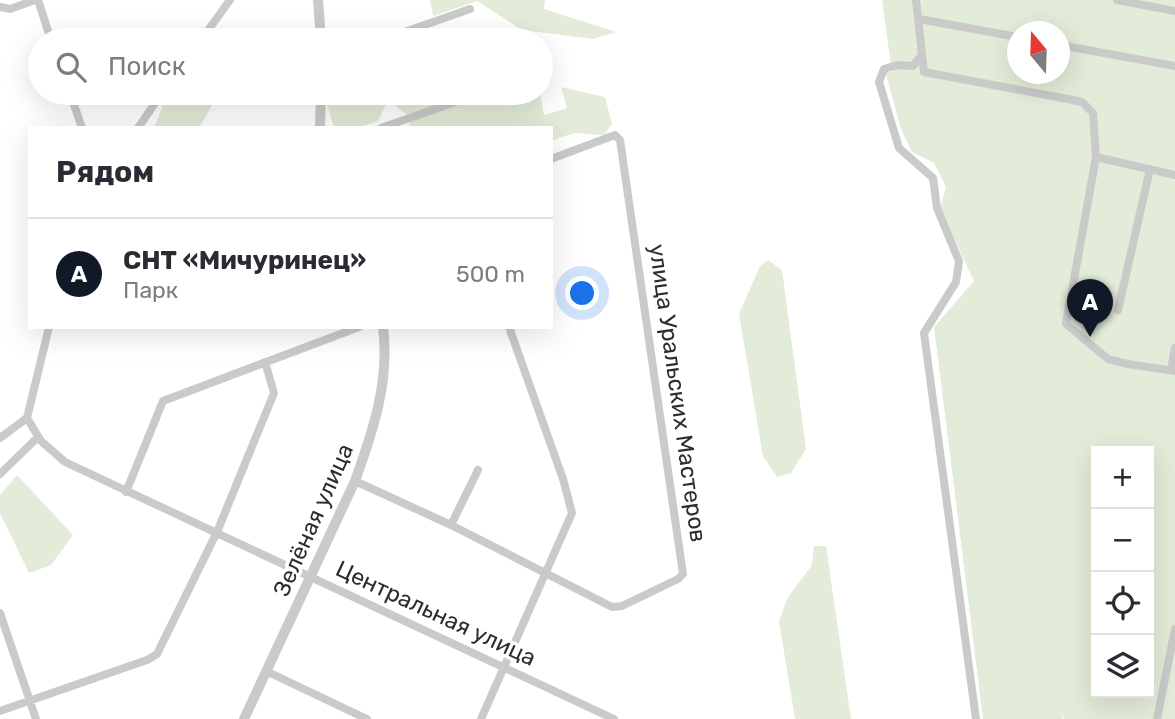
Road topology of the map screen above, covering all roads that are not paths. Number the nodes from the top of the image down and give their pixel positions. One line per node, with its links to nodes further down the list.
1 (36, 0): 6 (street); 10 (street)
2 (230, 0): 11 (street)
3 (318, 0): 12 (street)
4 (916, 0): 9 (street)
5 (1117, 0): 8 (street)
6 (0, 7)
7 (470, 9): 13 (street)
8 (1175, 11)
9 (919, 19): 14 (street); 16 (street)
10 (46, 28)
11 (210, 28)
12 (320, 28)
13 (416, 28)
14 (1007, 35)
15 (1070, 47): 17 (street)
16 (921, 56): 26 (street); 60 (street)
17 (1175, 66)
18 (74, 105): 22 (street)
19 (154, 105): 23 (street)
20 (321, 105): 24 (street)
21 (447, 105): 25 (street)
22 (81, 126)
23 (139, 126)
24 (320, 126)
25 (387, 126)
26 (1096, 157): 28 (street); 37 (street)
27 (553, 158): 47 (street, улица Уральских Мастеров)
28 (1150, 169): 29 (street); 30 (street)
29 (1175, 175)
30 (1118, 310)
31 (49, 329): 38 (street)
32 (354, 329): 36 (street)
33 (383, 329): 43 (street, Зелёная улица)
34 (510, 329): 47 (street)
35 (1175, 348): 37 (street)
36 (265, 362): 44 (street); 46 (street)
37 (1173, 370)
38 (27, 418): 39 (street, Центральная улица); 40 (street)
39 (38, 437): 42 (street); 44 (street, Центральная улица)
40 (0, 439)
41 (478, 470): 45 (street)
42 (0, 474)
43 (355, 481): 45 (street); 48 (street, Зелёная улица)
44 (126, 492): 46 (street, Центральная улица)
45 (451, 525): 47 (street)
46 (217, 532): 48 (street, Центральная улица); 53 (street)
47 (545, 574): 51 (street)
48 (311, 576): 51 (street, Центральная улица); 52 (street, Зелёная улица)
49 (0, 612): 53 (street)
50 (1175, 629): 61 (street)
51 (505, 667): 58 (street); 59 (street, Центральная улица)
52 (266, 671): 56 (street, Зелёная улица); 57 (street)
53 (30, 701): 54 (street); 55 (street)
54 (0, 711)
55 (36, 719)
56 (244, 719)
57 (367, 719)
58 (481, 719)
59 (614, 719)
60 (976, 719)
61 (1157, 719)

